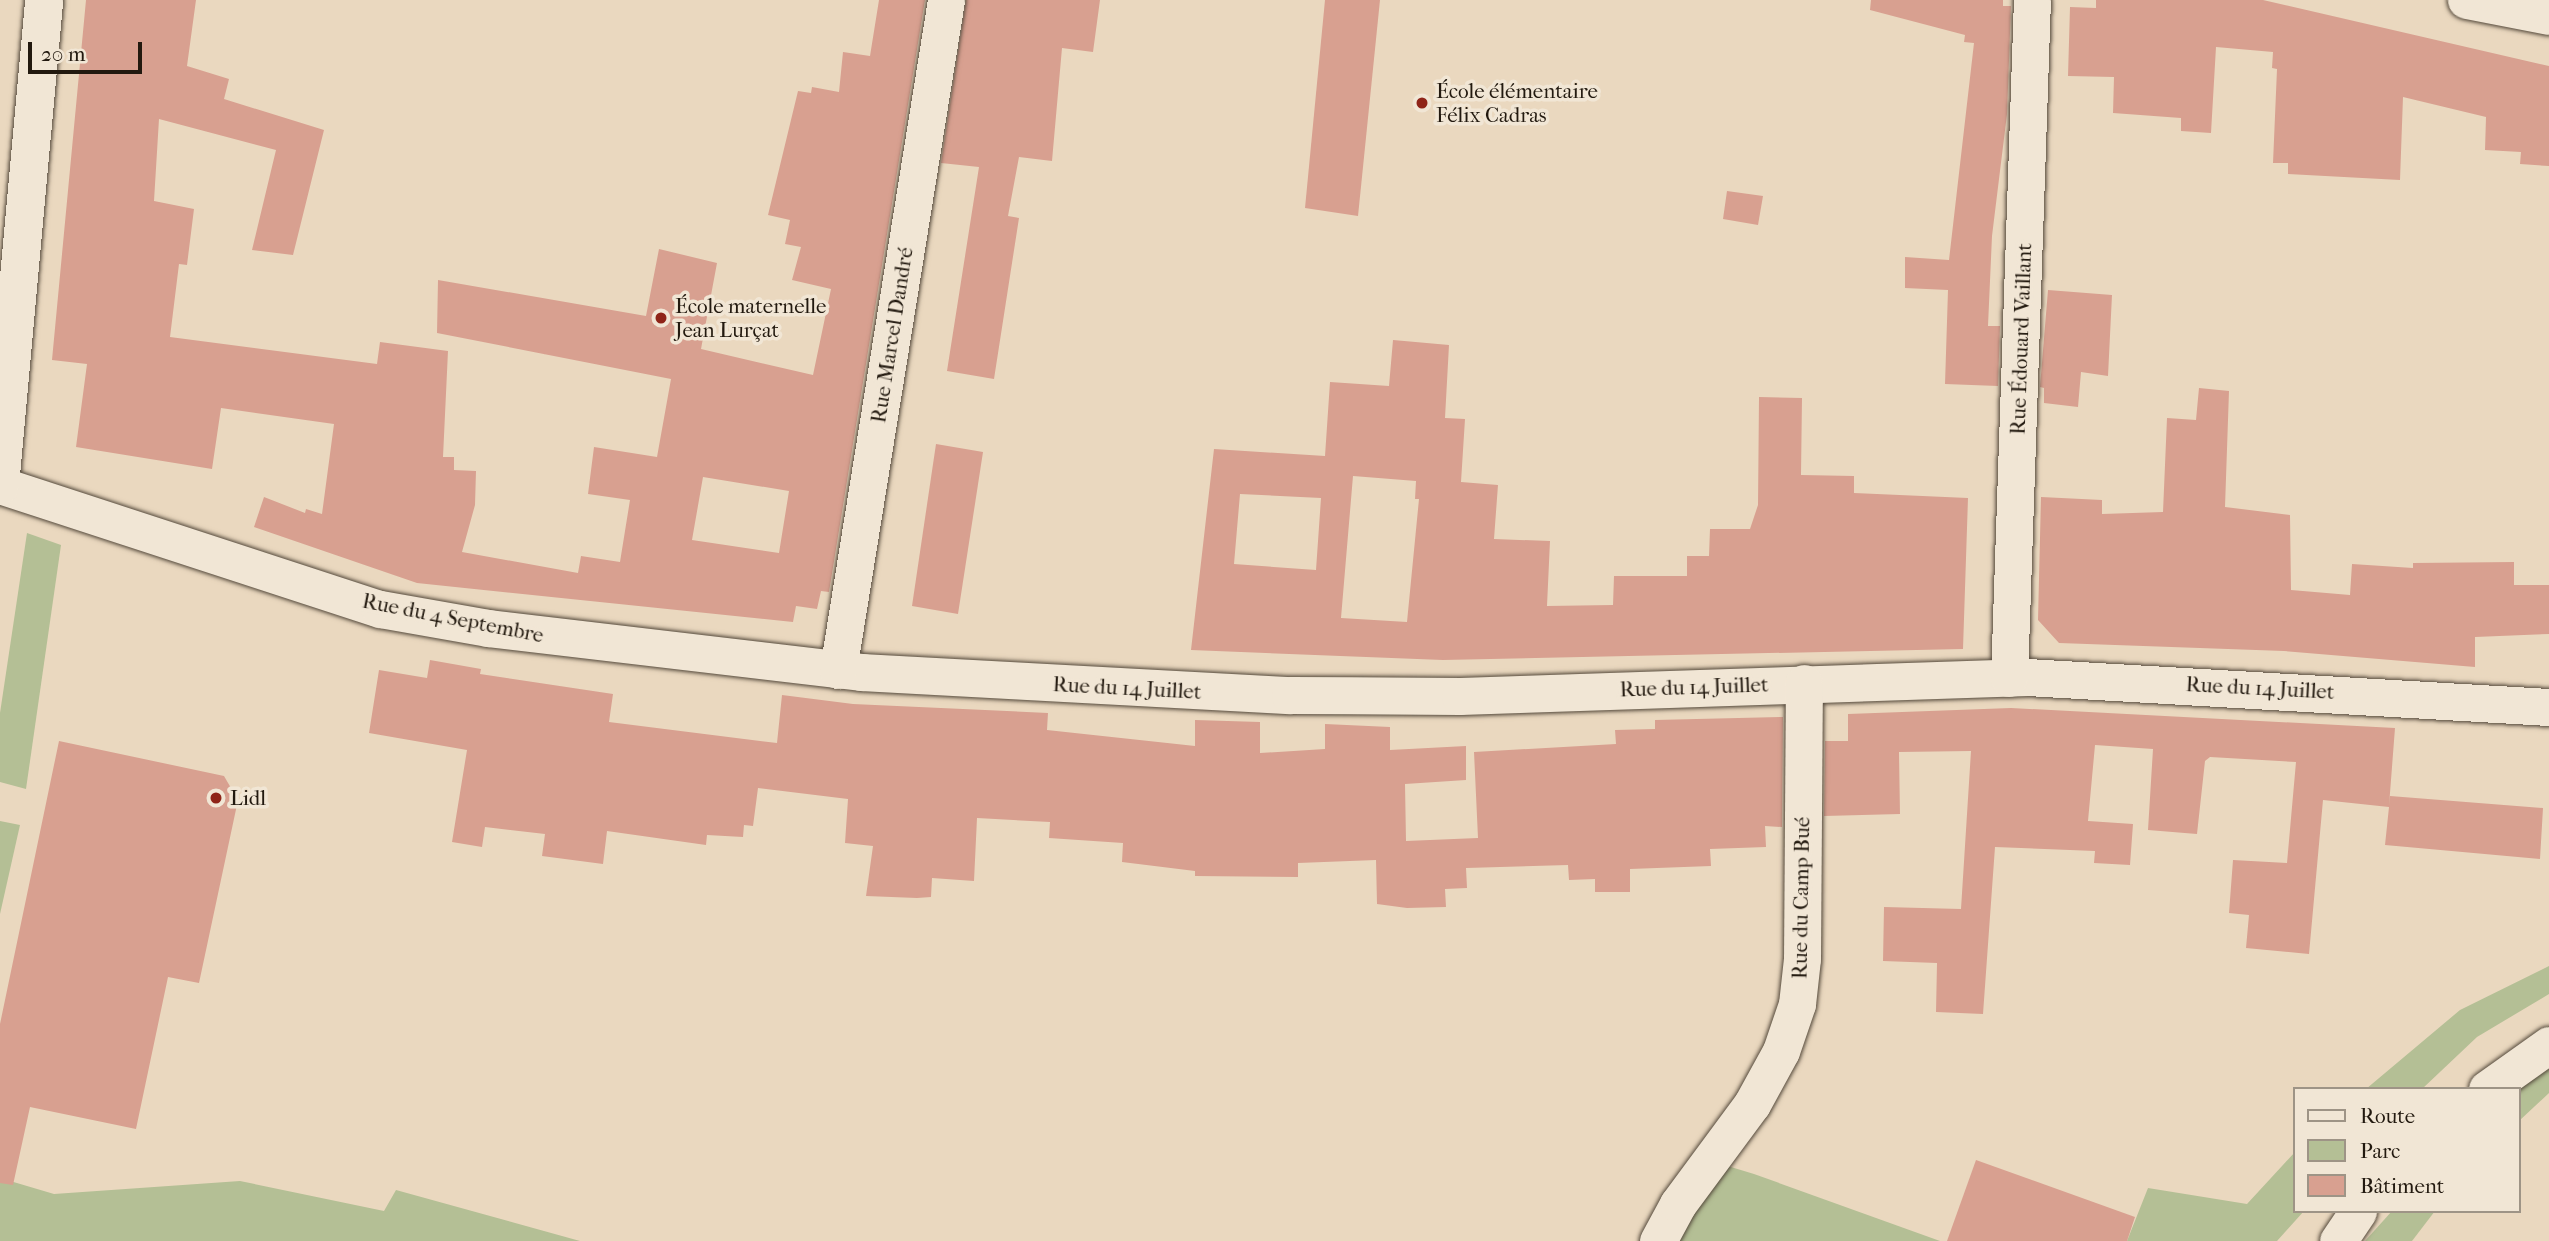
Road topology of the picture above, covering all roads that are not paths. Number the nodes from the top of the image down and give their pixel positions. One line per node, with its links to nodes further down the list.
1 (44, 0): 6 (street)
2 (946, 0): 9 (street, Rue Marcel Dandré)
3 (2032, 0): 10 (street, Rue Édouard Vaillant)
4 (2467, 0): 5 (street)
5 (2549, 16)
6 (30, 164): 7 (street); 8 (street)
7 (0, 187)
8 (0, 485): 9 (street, Rue du 4 Septembre)
9 (838, 670): 11 (street, Rue du 14 Juillet)
10 (2009, 678): 11 (street, Rue du 14 Juillet); 12 (street, Rue du 14 Juillet)
11 (1804, 684): 16 (street, Rue du Camp Bué)
12 (2549, 707)
13 (2549, 1045): 14 (street)
14 (2490, 1087)
15 (2357, 1213): 17 (street)
16 (1658, 1241)
17 (2338, 1241)

